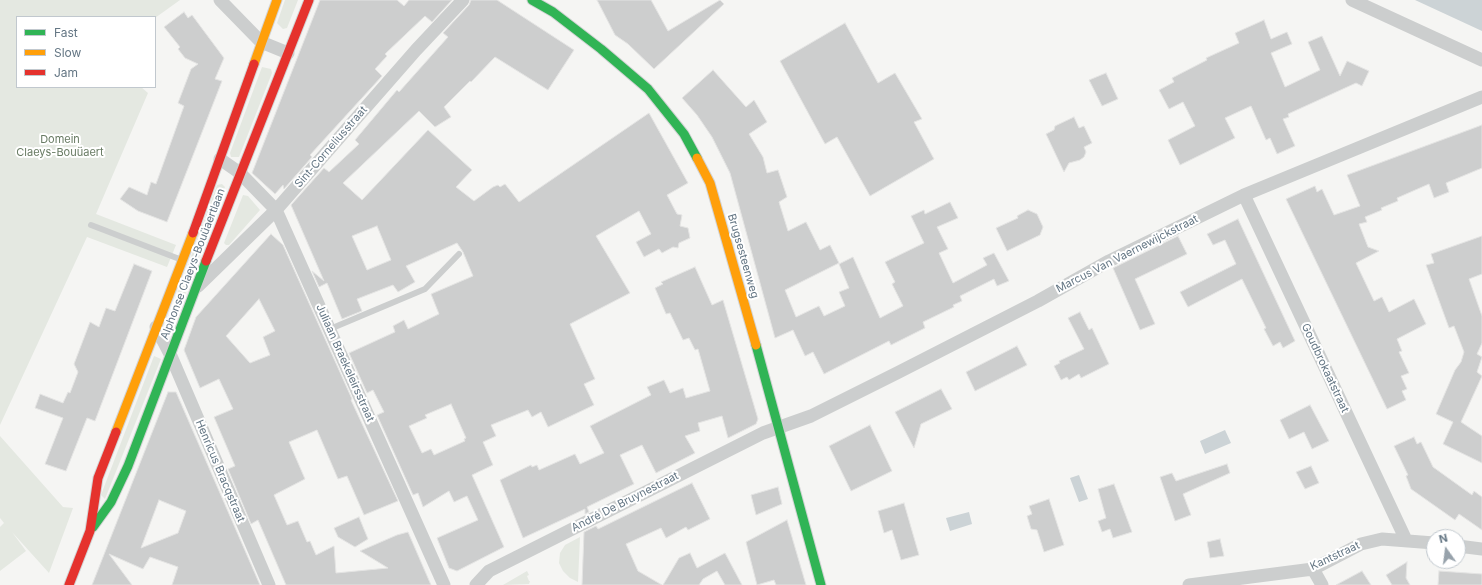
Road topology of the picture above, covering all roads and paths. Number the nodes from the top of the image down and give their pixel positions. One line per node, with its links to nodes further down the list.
1 (220, 0): 7 (street)
2 (277, 0): 7 (street, Alphonse Claeys-Bouüaertlaan)
3 (309, 0): 8 (street, Alphonse Claeys-Bouüaertlaan)
4 (463, 0): 14 (street, Sint-Corneliusstraat)
5 (532, 0): 22 (street, Brugsesteenweg)
6 (1352, 0): 9 (street)
7 (261, 42): 8 (street); 11 (street, Alphonse Claeys-Bouüaertlaan)
8 (288, 53): 12 (street, Alphonse Claeys-Bouüaertlaan)
9 (1482, 60)
10 (1482, 97): 13 (street, Marcus Van Vaernewijckstraat)
11 (220, 159): 12 (street, Juliaan Braekeleirsstraat); 17 (street, Alphonse Claeys-Bouüaertlaan)
12 (240, 173): 14 (street, Juliaan Braekeleirsstraat); 18 (street, Alphonse Claeys-Bouüaertlaan)
13 (1244, 195): 22 (street, Marcus Van Vaernewijckstraat); 24 (street, Goudbrokaatstraat)
14 (276, 210): 18 (street, Sint-Corneliusstraat); 20 (street, Juliaan Braekeleirsstraat)
15 (92, 225): 17 (lane)
16 (458, 254): 20 (lane)
17 (183, 260): 19 (street, Alphonse Claeys-Bouüaertlaan)
18 (194, 290): 21 (street, Alphonse Claeys-Bouüaertlaan)
19 (156, 326): 21 (street, Henricus Bracqstraat); 23 (street, Alphonse Claeys-Bouüaertlaan)
20 (330, 329): 32 (street, Juliaan Braekeleirsstraat)
21 (171, 356): 23 (street, Alphonse Claeys-Bouüaertlaan); 31 (street, Henricus Bracqstraat)
22 (779, 428): 33 (street, André De Bruynestraat); 34 (street, Brugsesteenweg)
23 (90, 531): 30 (street, Alphonse Claeys-Bouüaertlaan)
24 (1406, 540): 25 (street, Kantstraat); 28 (street, Kantstraat)
25 (1426, 542)
26 (1466, 547): 27 (street)
27 (1482, 549)
28 (1313, 569): 29 (street, Kantstraat); 36 (street)
29 (1218, 583): 35 (street, Kantstraat)
30 (69, 585)
31 (269, 585)
32 (444, 585)
33 (476, 585)
34 (821, 585)
35 (1189, 585)
36 (1322, 585)

